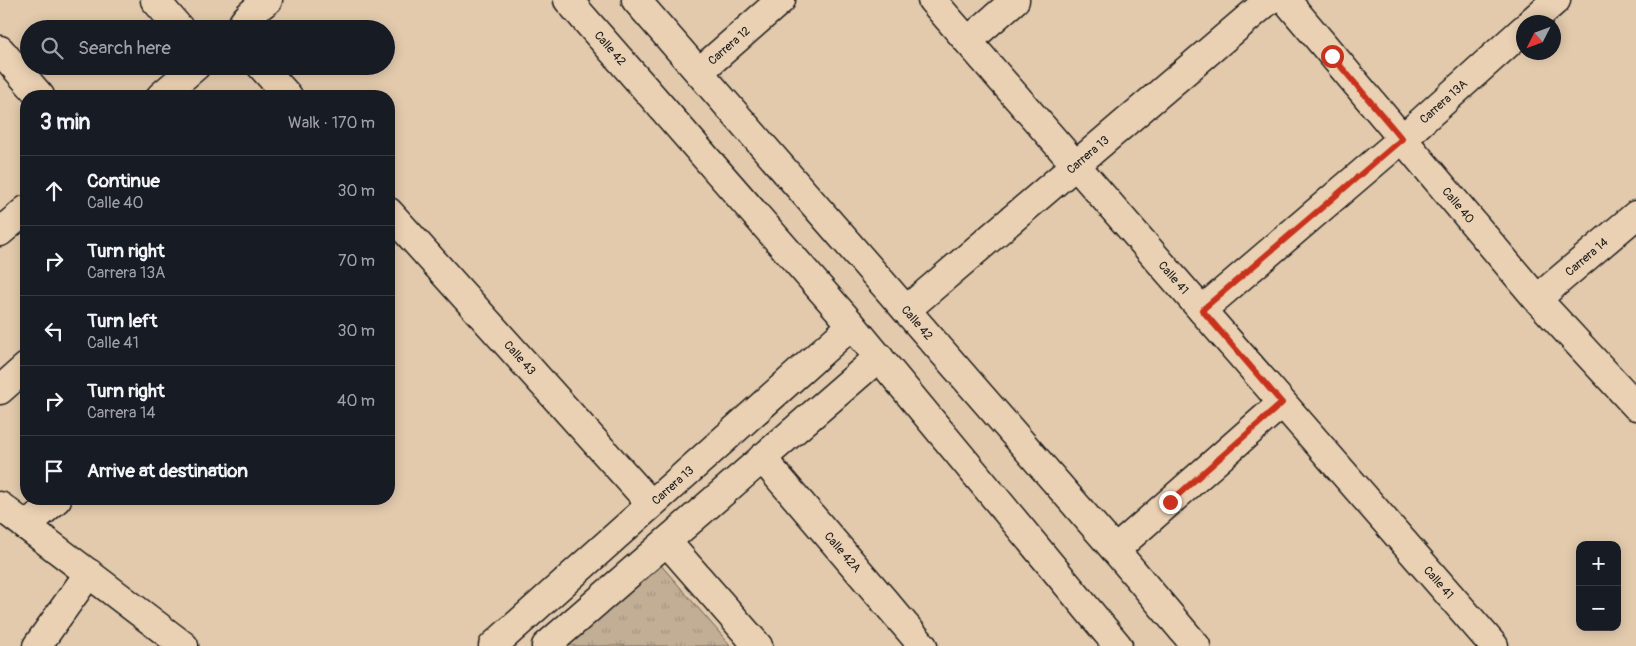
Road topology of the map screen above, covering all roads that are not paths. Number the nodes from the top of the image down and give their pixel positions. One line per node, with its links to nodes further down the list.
1 (155, 0): 12 (street)
2 (268, 0): 13 (street)
3 (568, 0): 34 (street, Calle 42)
4 (636, 0): 17 (street, Calle 42)
5 (781, 0): 17 (street, Carrera 12)
6 (932, 0): 15 (street, Calle 41)
7 (1015, 0): 15 (street)
8 (1269, 0): 26 (street, Carrera 13)
9 (1286, 0): 25 (street, Calle 40)
10 (1556, 0): 11 (street)
11 (1539, 15)
12 (172, 20)
13 (245, 20)
14 (1516, 36): 25 (street, Carrera 13A)
15 (968, 41): 26 (street, Calle 41)
16 (0, 50): 18 (street)
17 (699, 72): 32 (street, Calle 42)
18 (20, 73)
19 (22, 75): 22 (street)
20 (186, 75): 23 (street)
21 (269, 75): 24 (street)
22 (35, 90)
23 (168, 90)
24 (283, 90)
25 (1402, 139): 31 (street, Calle 40); 33 (street, Carrera 13A)
26 (1076, 166): 32 (street, Carrera 13); 33 (street, Calle 41)
27 (20, 215): 30 (street)
28 (1636, 215): 31 (street, Carrera 14)
29 (395, 219): 41 (street, Calle 43)
30 (0, 232)
31 (1537, 299): 39 (street, Calle 40)
32 (906, 310): 46 (street, Calle 42)
33 (1202, 310): 38 (street, Calle 41)
34 (852, 325): 35 (street, Calle 42); 41 (street, Carrera 13)
35 (879, 357): 40 (street); 54 (street, Calle 42)
36 (20, 372): 37 (street)
37 (0, 390)
38 (1282, 403): 46 (street); 56 (street, Calle 41)
39 (1636, 406)
40 (762, 458): 45 (street); 53 (street, Calle 42A)
41 (651, 504): 50 (street, Carrera 13)
42 (50, 505): 44 (street)
43 (0, 506): 44 (street)
44 (26, 526): 47 (street)
45 (667, 542): 51 (street); 52 (street)
46 (1115, 550): 55 (street, Calle 42)
47 (89, 574): 48 (street); 49 (street)
48 (37, 646)
49 (184, 646)
50 (493, 646)
51 (546, 646)
52 (758, 646)
53 (923, 646)
54 (1118, 646)
55 (1196, 646)
56 (1494, 646)

